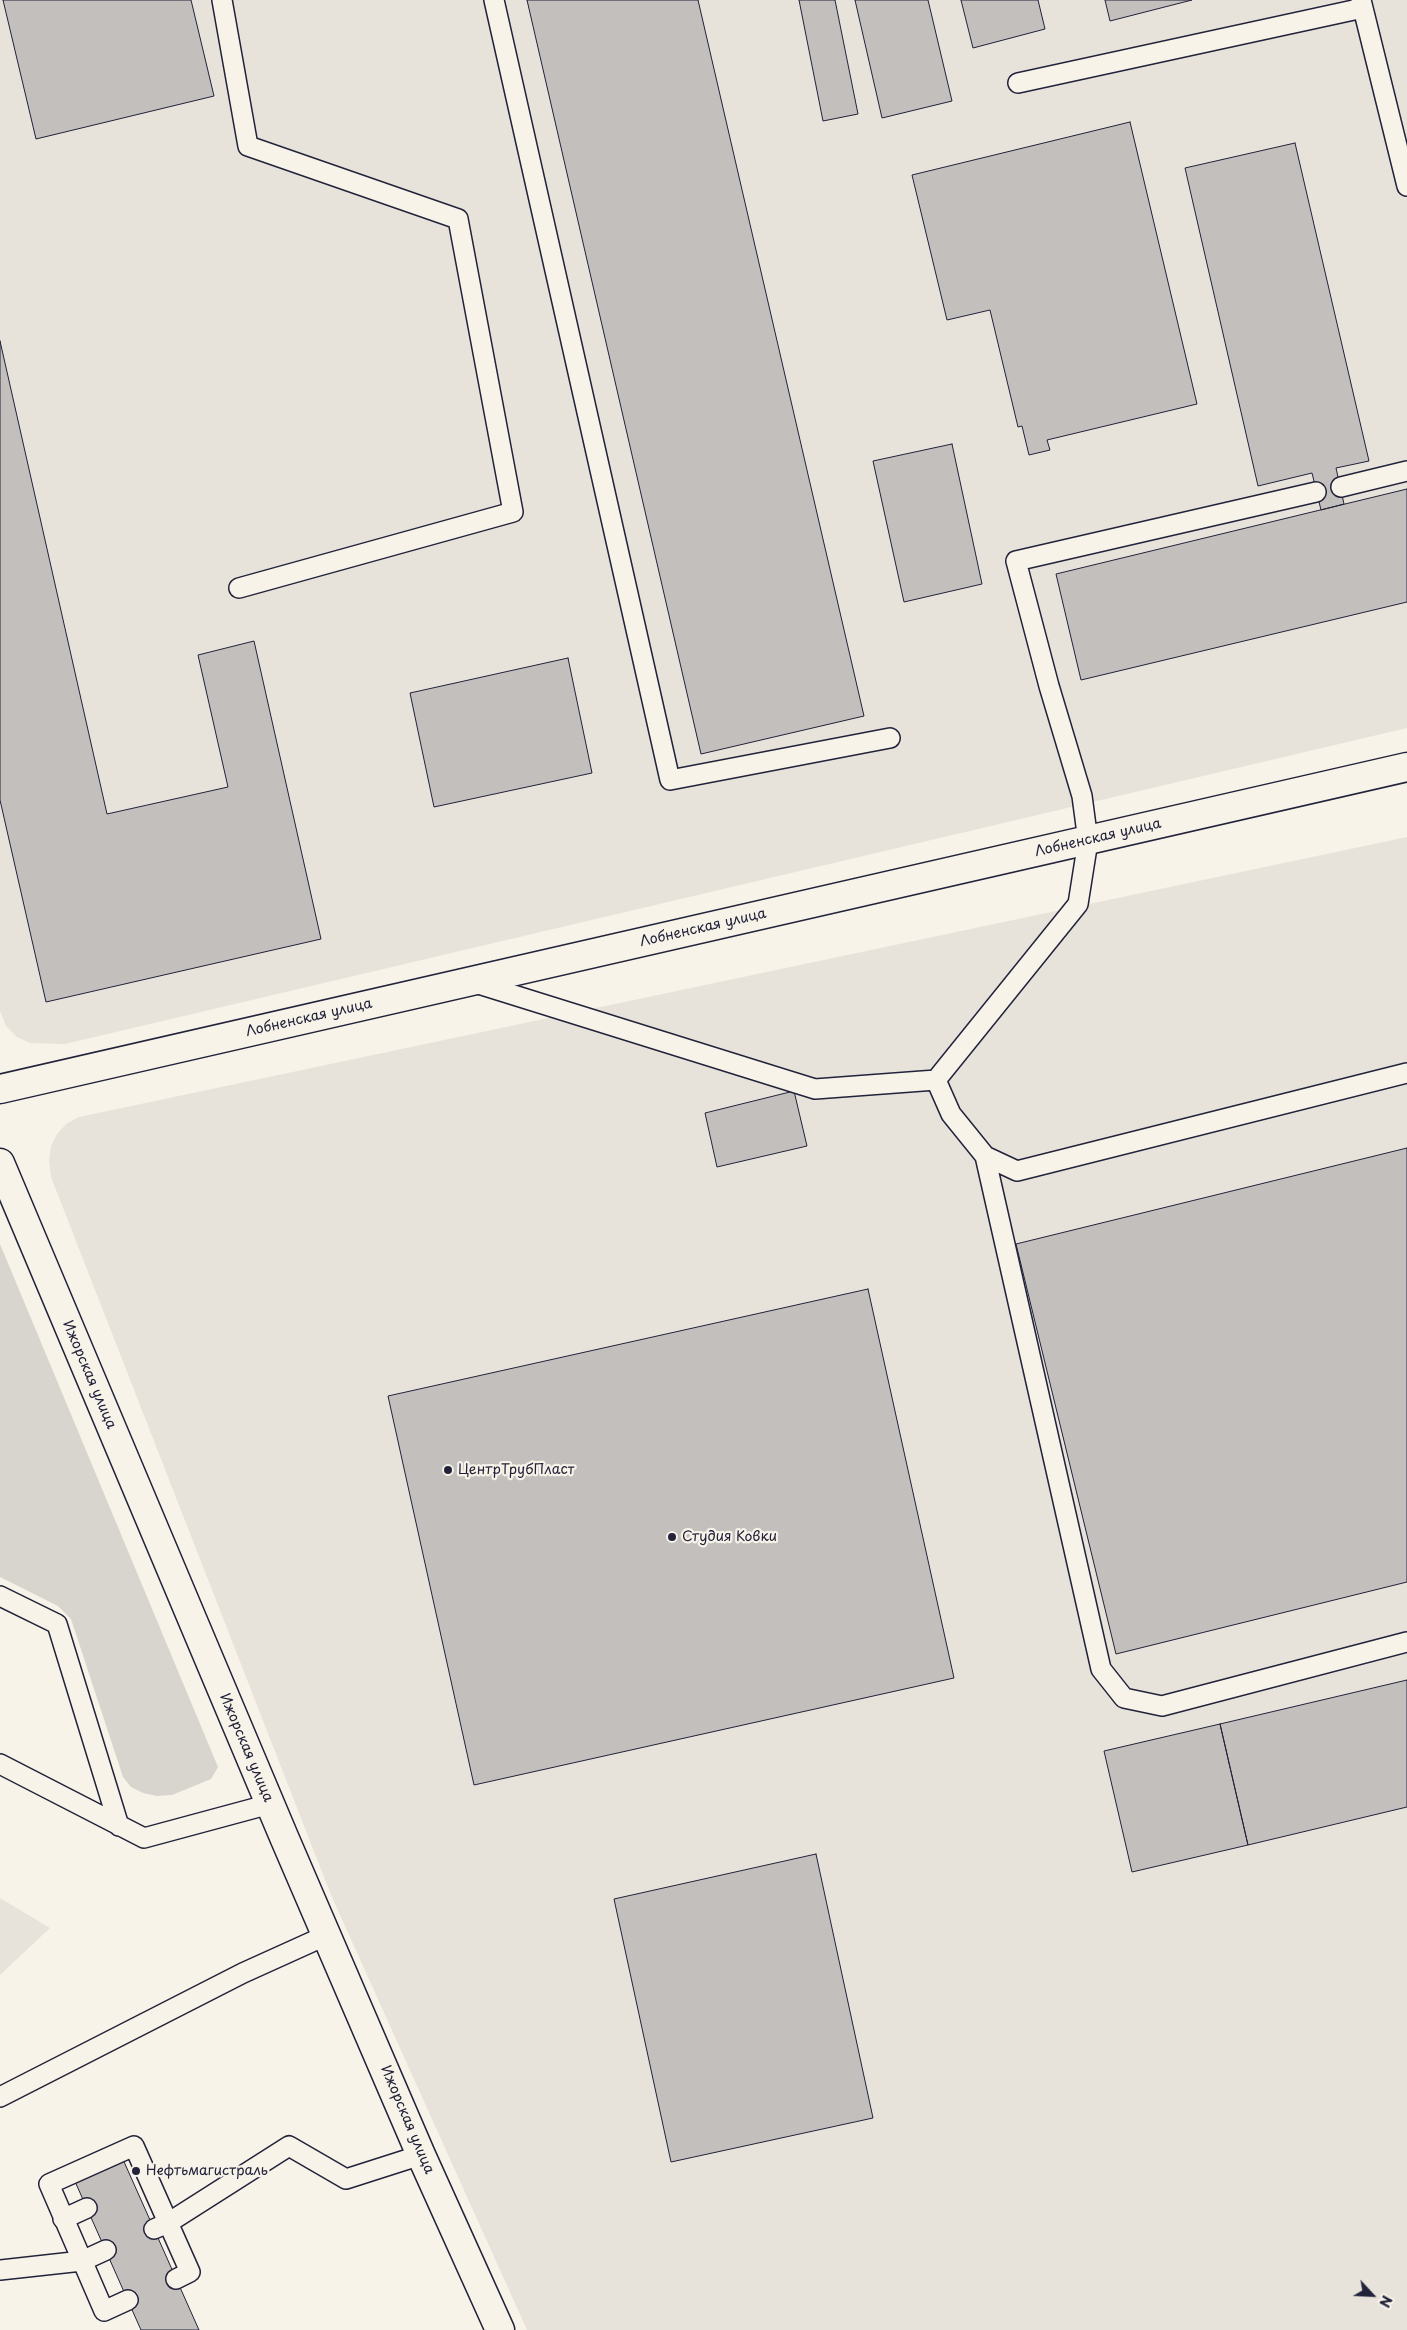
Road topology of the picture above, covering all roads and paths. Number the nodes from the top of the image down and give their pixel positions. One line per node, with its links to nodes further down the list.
1 (222, 0): 9 (lane)
2 (494, 0): 10 (lane)
3 (1362, 4): 4 (lane); 5 (lane)
4 (1018, 83)
5 (1407, 186)
6 (1407, 471): 7 (lane)
7 (1340, 487)
8 (1316, 492): 12 (lane)
9 (239, 588)
10 (890, 738)
11 (1407, 766): 12 (street, Лобненская улица)
12 (1088, 841): 13 (street, Лобненская улица); 15 (lane)
13 (468, 981): 15 (lane); 16 (street, Лобненская улица)
14 (1407, 1073): 17 (lane)
15 (936, 1080): 17 (lane)
16 (0, 1089)
17 (985, 1156): 20 (lane)
18 (0, 1163): 22 (street, Ижорская улица)
19 (0, 1596): 23 (lane)
20 (1407, 1642)
21 (0, 1764): 23 (lane)
22 (270, 1804): 23 (lane); 24 (street, Ижорская улица)
23 (119, 1826)
24 (327, 1935): 25 (lane); 26 (street, Ижорская улица)
25 (0, 2097)
26 (421, 2155): 29 (lane); 35 (street, Ижорская улица)
27 (87, 2208): 28 (lane)
28 (63, 2218): 29 (lane); 31 (lane)
29 (161, 2226): 33 (lane)
30 (106, 2250): 31 (lane)
31 (82, 2261): 32 (lane); 34 (lane)
32 (0, 2270)
33 (176, 2279)
34 (128, 2300)
35 (500, 2330)

